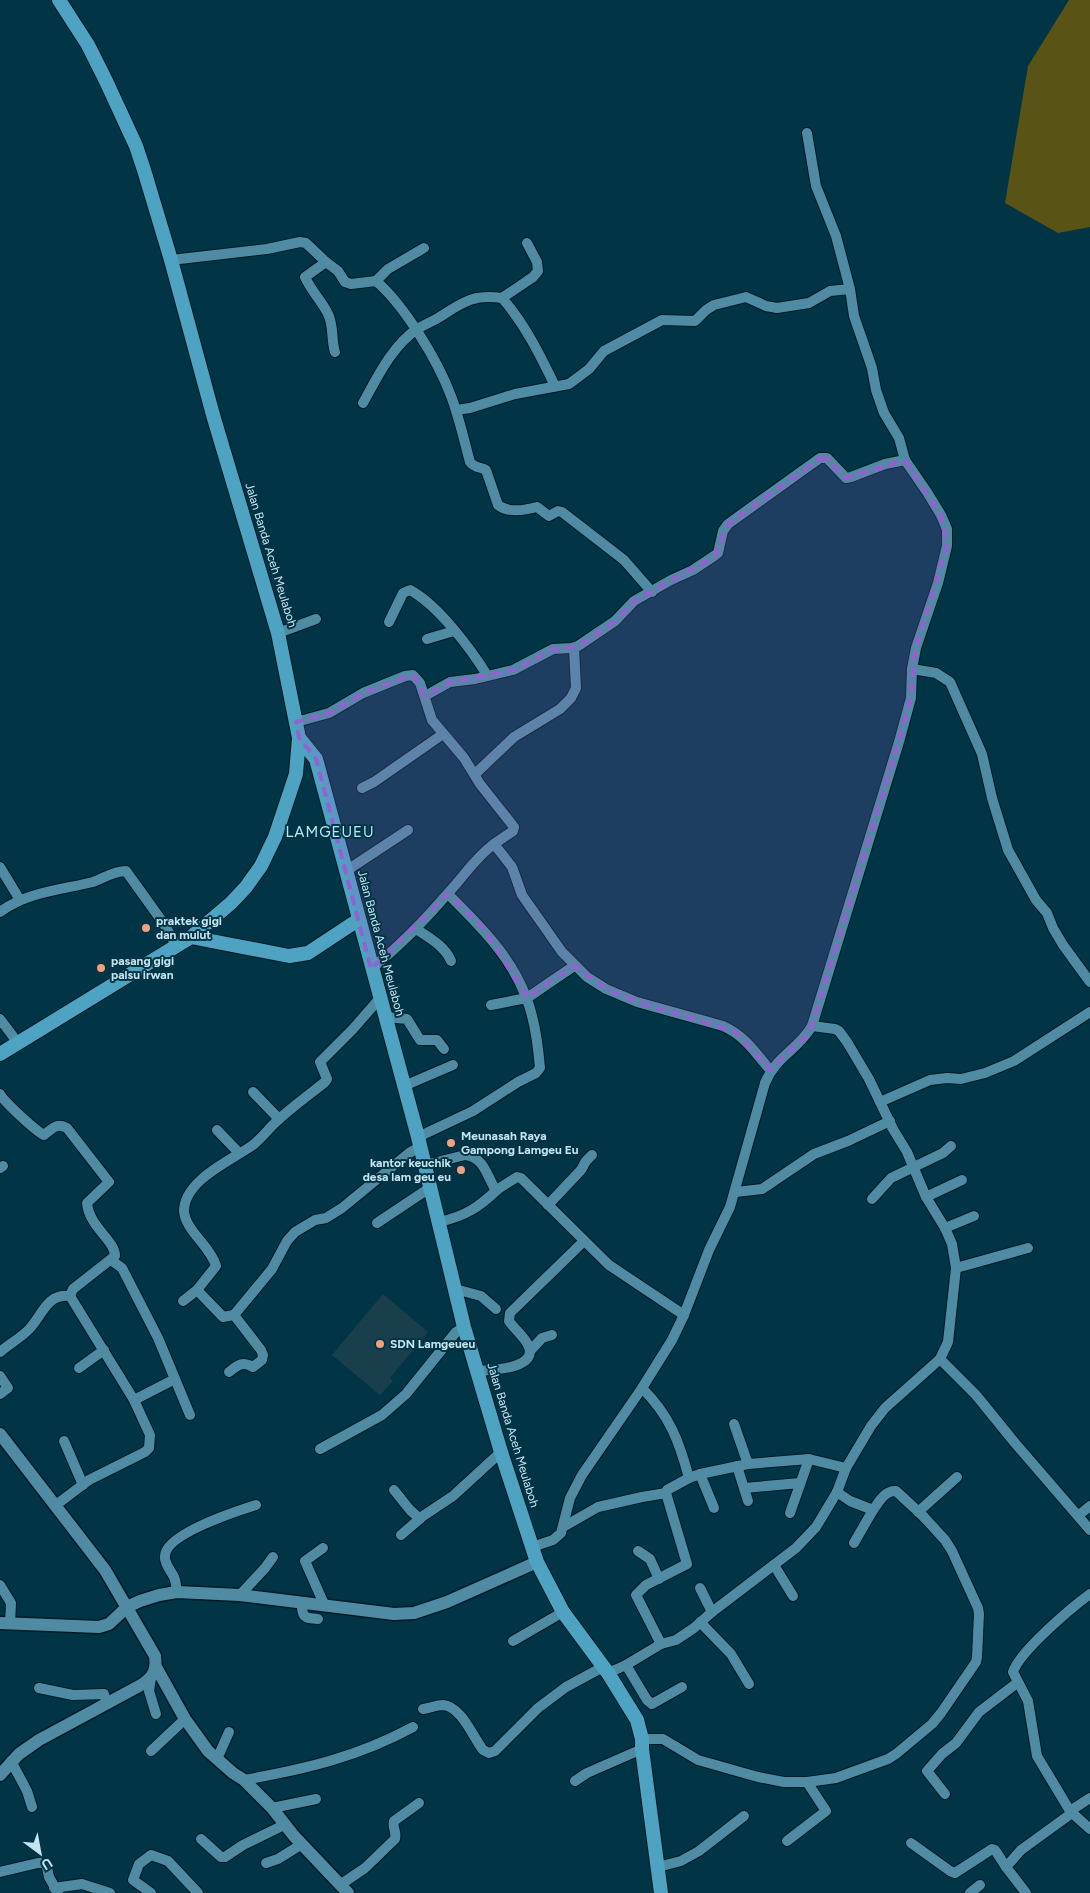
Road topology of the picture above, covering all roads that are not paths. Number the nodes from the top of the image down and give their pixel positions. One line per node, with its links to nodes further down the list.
1 (59, 0): 5 (highway, Jalan Banda Aceh Meulaboh)
2 (807, 133): 8 (street)
3 (527, 242): 9 (street)
4 (424, 248): 7 (street)
5 (171, 260): 6 (street); 20 (highway, Jalan Banda Aceh Meulaboh)
6 (326, 262): 7 (street); 11 (street)
7 (376, 281): 10 (street)
8 (850, 289): 12 (street); 15 (street)
9 (502, 298): 10 (street); 12 (street)
10 (416, 330): 13 (street); 14 (street)
11 (335, 352)
12 (555, 386): 14 (street)
13 (362, 403)
14 (456, 410): 16 (street)
15 (905, 460): 16 (street); 23 (street)
16 (652, 592): 22 (street)
17 (316, 619): 20 (street)
18 (389, 622): 19 (street)
19 (454, 631): 21 (street); 24 (street)
20 (278, 633): 26 (highway, Jalan Banda Aceh Meulaboh)
21 (427, 639)
22 (574, 648): 24 (street); 29 (street)
23 (912, 669): 45 (street); 52 (street)
24 (487, 675): 25 (street)
25 (424, 696): 26 (street); 27 (street)
26 (296, 722): 28 (highway, Jalan Banda Aceh Meulaboh)
27 (443, 734): 29 (street); 30 (street)
28 (299, 738): 34 (highway, Jalan Banda Aceh Meulaboh); 40 (highway)
29 (474, 774): 32 (street)
30 (362, 788)
31 (408, 830): 34 (street)
32 (494, 844): 35 (street); 43 (street)
33 (0, 867): 36 (street)
34 (346, 871): 38 (highway, Jalan Banda Aceh Meulaboh)
35 (448, 894): 39 (street); 47 (street)
36 (20, 900): 37 (street); 41 (street)
37 (0, 912)
38 (358, 920): 40 (highway); 44 (highway, Jalan Banda Aceh Meulaboh)
39 (416, 929): 42 (street); 44 (street)
40 (191, 937): 41 (highway)
41 (176, 945): 53 (highway)
42 (451, 961)
43 (574, 966): 47 (street); 57 (street)
44 (371, 969): 46 (highway, Jalan Banda Aceh Meulaboh)
45 (1090, 982)
46 (380, 998): 50 (highway, Jalan Banda Aceh Meulaboh); 62 (street)
47 (527, 998): 48 (street); 65 (street)
48 (491, 1005)
49 (1090, 1012): 61 (street)
50 (386, 1017): 54 (street); 58 (highway, Jalan Banda Aceh Meulaboh)
51 (0, 1019): 53 (street)
52 (812, 1026): 57 (street); 61 (street)
53 (18, 1043): 55 (highway)
54 (444, 1049)
55 (0, 1054)
56 (453, 1065): 58 (street)
57 (770, 1070): 74 (street)
58 (404, 1086): 65 (highway, Jalan Banda Aceh Meulaboh)
59 (253, 1092): 62 (street)
60 (0, 1094): 84 (street)
61 (880, 1102): 63 (street)
62 (279, 1119): 67 (street)
63 (890, 1121): 70 (street); 74 (street)
64 (217, 1130): 67 (street)
65 (419, 1142): 69 (highway, Jalan Banda Aceh Meulaboh); 91 (street)
66 (951, 1146): 70 (street)
67 (239, 1153): 87 (street)
68 (592, 1155): 77 (street)
69 (425, 1165): 72 (highway, Jalan Banda Aceh Meulaboh); 73 (street)
70 (913, 1166): 75 (street); 76 (street)
71 (962, 1180): 75 (street)
72 (431, 1187): 79 (highway, Jalan Banda Aceh Meulaboh); 80 (street)
73 (498, 1189): 77 (street); 79 (street)
74 (736, 1192): 92 (street)
75 (926, 1197): 81 (street)
76 (872, 1199)
77 (548, 1205): 82 (street)
78 (974, 1216): 81 (street)
79 (439, 1222): 86 (highway, Jalan Banda Aceh Meulaboh)
80 (377, 1223)
81 (945, 1228): 85 (street)
82 (584, 1242): 92 (street); 96 (street)
83 (1028, 1248): 85 (street)
84 (111, 1260): 88 (street); 103 (street)
85 (956, 1268): 98 (street)
86 (454, 1289): 90 (street); 93 (highway, Jalan Banda Aceh Meulaboh)
87 (197, 1290): 89 (street); 91 (street)
88 (70, 1296): 95 (street); 97 (street)
89 (183, 1302)
90 (496, 1309)
91 (234, 1315): 101 (street)
92 (684, 1315): 104 (street)
93 (464, 1327): 100 (highway, Jalan Banda Aceh Meulaboh); 111 (street)
94 (552, 1334): 96 (street)
95 (104, 1350): 99 (street); 106 (street)
96 (530, 1351): 100 (street)
97 (0, 1352)
98 (940, 1358): 115 (street); 133 (street)
99 (79, 1368)
100 (478, 1371): 112 (highway, Jalan Banda Aceh Meulaboh)
101 (229, 1372)
102 (0, 1376): 105 (street)
103 (174, 1379): 106 (street); 107 (street)
104 (642, 1388): 118 (street); 135 (street)
105 (0, 1394)
106 (134, 1400): 120 (street)
107 (190, 1415)
108 (734, 1424): 114 (street)
109 (0, 1434): 126 (street)
110 (64, 1442): 120 (street)
111 (320, 1449)
112 (501, 1452): 134 (street); 139 (highway, Jalan Banda Aceh Meulaboh)
113 (809, 1459): 114 (street); 115 (street); 119 (street)
114 (743, 1465): 116 (street); 121 (street)
115 (846, 1468): 123 (street)
116 (700, 1474): 118 (street); 129 (street)
117 (957, 1477): 131 (street)
118 (689, 1478): 124 (street)
119 (800, 1483): 121 (street); 132 (street)
120 (84, 1485): 126 (street)
121 (744, 1488): 125 (street)
122 (394, 1490): 134 (street)
123 (837, 1492): 130 (street); 144 (street)
124 (666, 1493): 135 (street); 145 (street)
125 (748, 1501)
126 (56, 1505): 154 (street)
127 (256, 1505): 148 (street)
128 (1090, 1506): 133 (street)
129 (714, 1508)
130 (873, 1510): 131 (street); 138 (street)
131 (918, 1512): 182 (street)
132 (790, 1513)
133 (1079, 1515): 136 (street)
134 (420, 1519): 137 (street)
135 (563, 1527): 139 (street)
136 (1090, 1530)
137 (401, 1535)
138 (854, 1544)
139 (532, 1547): 143 (highway, Jalan Banda Aceh Meulaboh)
140 (323, 1548): 152 (street)
141 (638, 1550): 145 (street)
142 (273, 1557): 150 (street)
143 (537, 1562): 152 (street); 155 (highway, Jalan Banda Aceh Meulaboh)
144 (774, 1565): 151 (street); 156 (street)
145 (659, 1579): 161 (street)
146 (0, 1585): 159 (street)
147 (700, 1588): 156 (street)
148 (177, 1592): 150 (street); 154 (street)
149 (1090, 1594): 165 (street)
150 (240, 1595): 153 (street)
151 (793, 1596)
152 (324, 1604): 153 (street)
153 (302, 1605): 157 (street)
154 (130, 1612): 159 (street); 164 (street)
155 (563, 1612): 160 (street); 163 (highway, Jalan Banda Aceh Meulaboh)
156 (712, 1612): 158 (street)
157 (318, 1620)
158 (700, 1622): 161 (street); 166 (street)
159 (5, 1624)
160 (513, 1641)
161 (661, 1644): 162 (street)
162 (626, 1665): 163 (street); 167 (street)
163 (605, 1670): 170 (street); 175 (highway, Jalan Banda Aceh Meulaboh)
164 (154, 1672): 169 (street); 171 (street); 172 (street)
165 (1017, 1683): 183 (street); 189 (street)
166 (749, 1684)
167 (682, 1687)
168 (39, 1688): 169 (street)
169 (106, 1703): 178 (street)
170 (424, 1710)
171 (156, 1714)
172 (185, 1719): 176 (street); 177 (street)
173 (413, 1727): 180 (street)
174 (229, 1732): 177 (street)
175 (642, 1744): 181 (street); 182 (street); 198 (highway, Jalan Banda Aceh Meulaboh)
176 (151, 1751)
177 (217, 1758): 180 (street)
178 (11, 1761): 179 (street); 187 (street)
179 (0, 1775)
180 (244, 1780): 188 (street)
181 (575, 1781)
182 (807, 1782): 194 (street)
183 (945, 1794)
184 (1090, 1798): 189 (street)
185 (316, 1799): 188 (street)
186 (419, 1803): 202 (street)
187 (32, 1807)
188 (272, 1808): 191 (street)
189 (1071, 1812): 192 (street); 199 (street)
190 (744, 1816): 198 (street)
191 (284, 1825): 193 (street); 196 (street)
192 (1090, 1829)
193 (201, 1839)
194 (787, 1841)
195 (912, 1843): 199 (street)
196 (302, 1844): 197 (street); 202 (street)
197 (266, 1863)
198 (658, 1867): 207 (highway, Jalan Banda Aceh Meulaboh)
199 (1006, 1867): 209 (street)
200 (0, 1872): 203 (street)
201 (980, 1885): 208 (street)
202 (344, 1889)
203 (56, 1891): 204 (street)
204 (110, 1893)
205 (151, 1893): 206 (street)
206 (198, 1893)
207 (661, 1893)
208 (970, 1893)
209 (1026, 1893)

